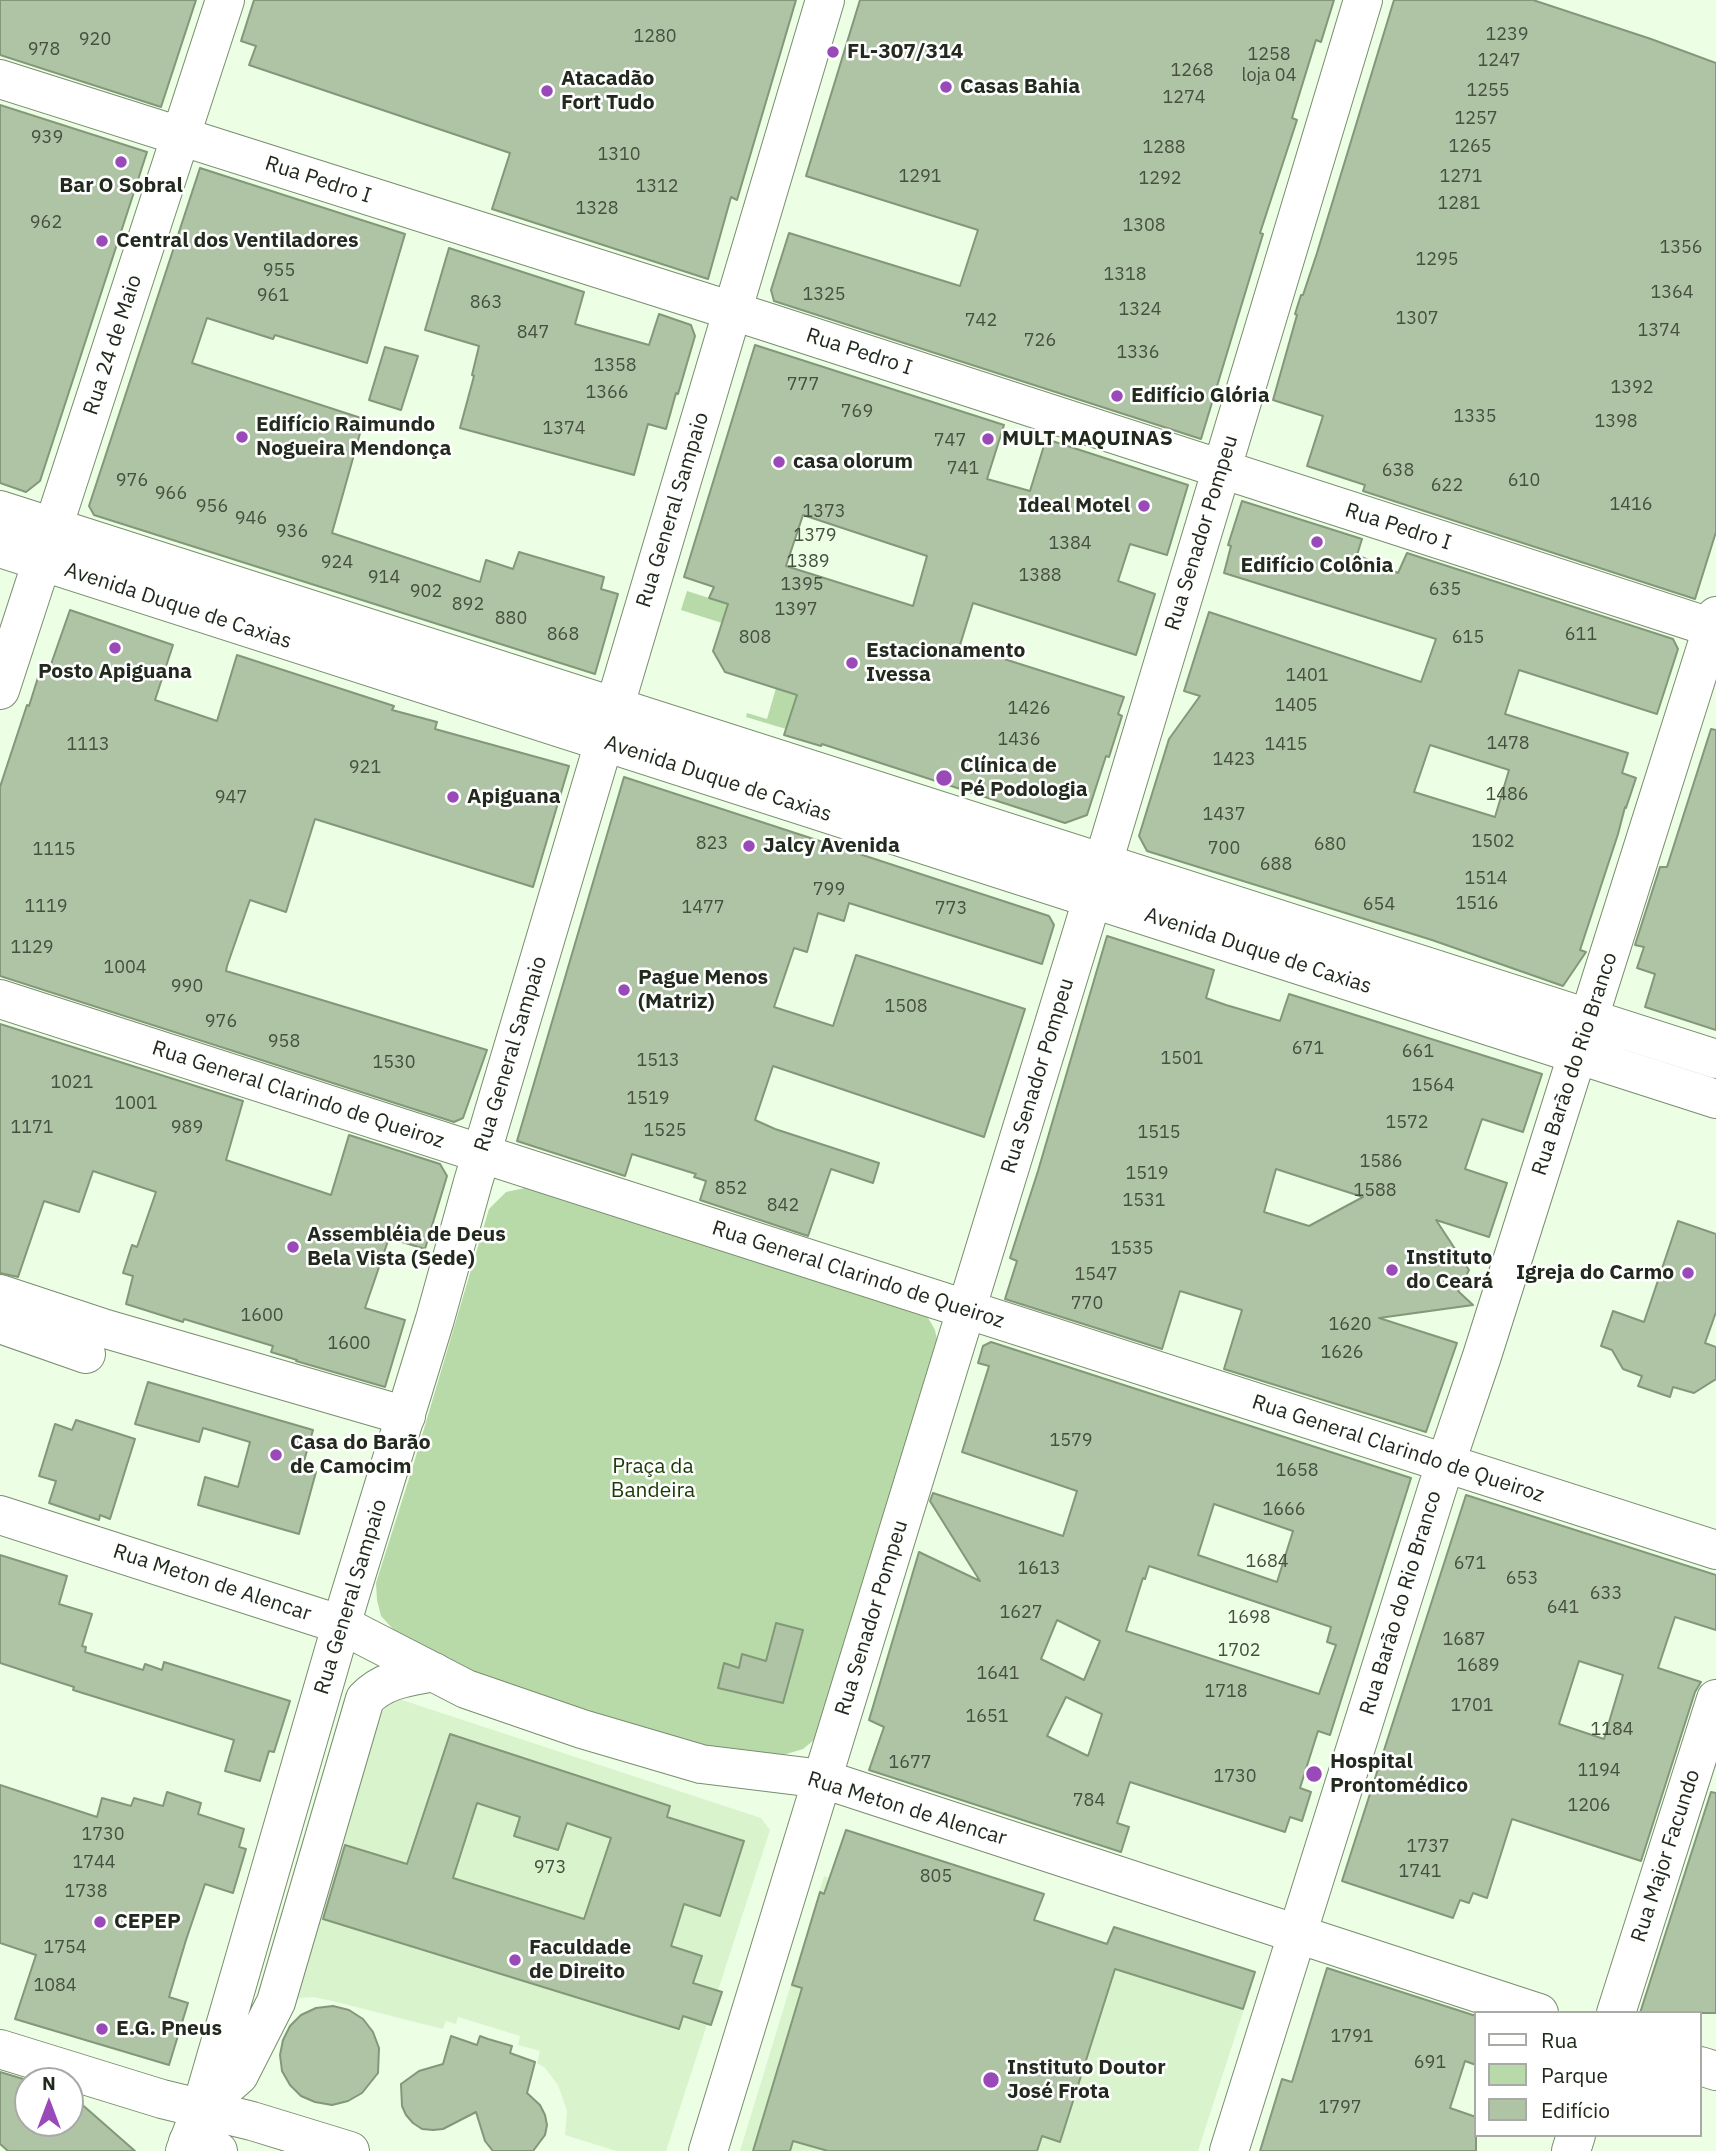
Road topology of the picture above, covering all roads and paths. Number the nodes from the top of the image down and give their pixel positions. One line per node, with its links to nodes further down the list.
1 (225, 0): 5 (street, Rua 24 de Maio)
2 (825, 0): 6 (street, Rua General Sampaio)
3 (1363, 0): 7 (street, Rua Senador Pompeu)
4 (0, 79): 5 (street, Rua Pedro I)
5 (180, 137): 6 (street, Rua Pedro I); 9 (street, Rua 24 de Maio)
6 (732, 311): 7 (street, Rua Pedro I); 13 (street, Rua General Sampaio)
7 (1221, 469): 11 (street, Rua Pedro I); 14 (street, Rua Senador Pompeu)
8 (0, 510): 9 (street, Avenida Duque de Caxias)
9 (46, 544): 10 (street, Avenida Duque de Caxias); 12 (street, Rua 24 de Maio); 13 (street, Avenida Duque de Caxias)
10 (0, 548)
11 (1715, 625): 17 (street, Rua Barão do Rio Branco)
12 (0, 690)
13 (609, 725): 14 (street, Avenida Duque de Caxias); 15 (street, Avenida Duque de Caxias); 21 (street, Rua General Sampaio)
14 (1103, 862): 15 (street, Rua Senador Pompeu); 17 (street, Avenida Duque de Caxias)
15 (1092, 899): 18 (street, Avenida Duque de Caxias); 23 (street, Rua Senador Pompeu)
16 (0, 999): 21 (street, Rua General Clarindo de Queiroz)
17 (1590, 1018): 18 (street, Rua Barão do Rio Branco); 19 (street, Avenida Duque de Caxias)
18 (1578, 1054): 20 (street, Avenida Duque de Caxias); 27 (street, Rua Barão do Rio Branco)
19 (1716, 1059)
20 (1716, 1099)
21 (481, 1154): 23 (street, Rua General Clarindo de Queiroz); 26 (street, Rua General Sampaio)
22 (0, 1294): 26 (street)
23 (967, 1309): 27 (street, Rua General Clarindo de Queiroz); 33 (street, Rua Senador Pompeu)
24 (0, 1324): 25 (street)
25 (86, 1354)
26 (407, 1416): 30 (street, Rua General Sampaio)
27 (1445, 1465): 29 (street, Rua General Clarindo de Queiroz); 34 (street, Rua Barão do Rio Branco)
28 (0, 1515): 30 (street, Rua Meton de Alencar)
29 (1716, 1550)
30 (342, 1625): 31 (street, Rua Meton de Alencar); 38 (street, Rua General Sampaio)
31 (434, 1672): 33 (street, Rua Meton de Alencar); 38 (street)
32 (1716, 1699): 36 (street, Rua Major Facundo)
33 (823, 1779): 34 (street, Rua Meton de Alencar); 40 (street, Rua Senador Pompeu)
34 (1297, 1935): 35 (street, Rua Meton de Alencar); 41 (street, Rua Barão do Rio Branco)
35 (1532, 2011)
36 (1617, 2011)
37 (0, 2049): 38 (street)
38 (198, 2138): 39 (street)
39 (350, 2151)
40 (708, 2151)
41 (1229, 2151)

